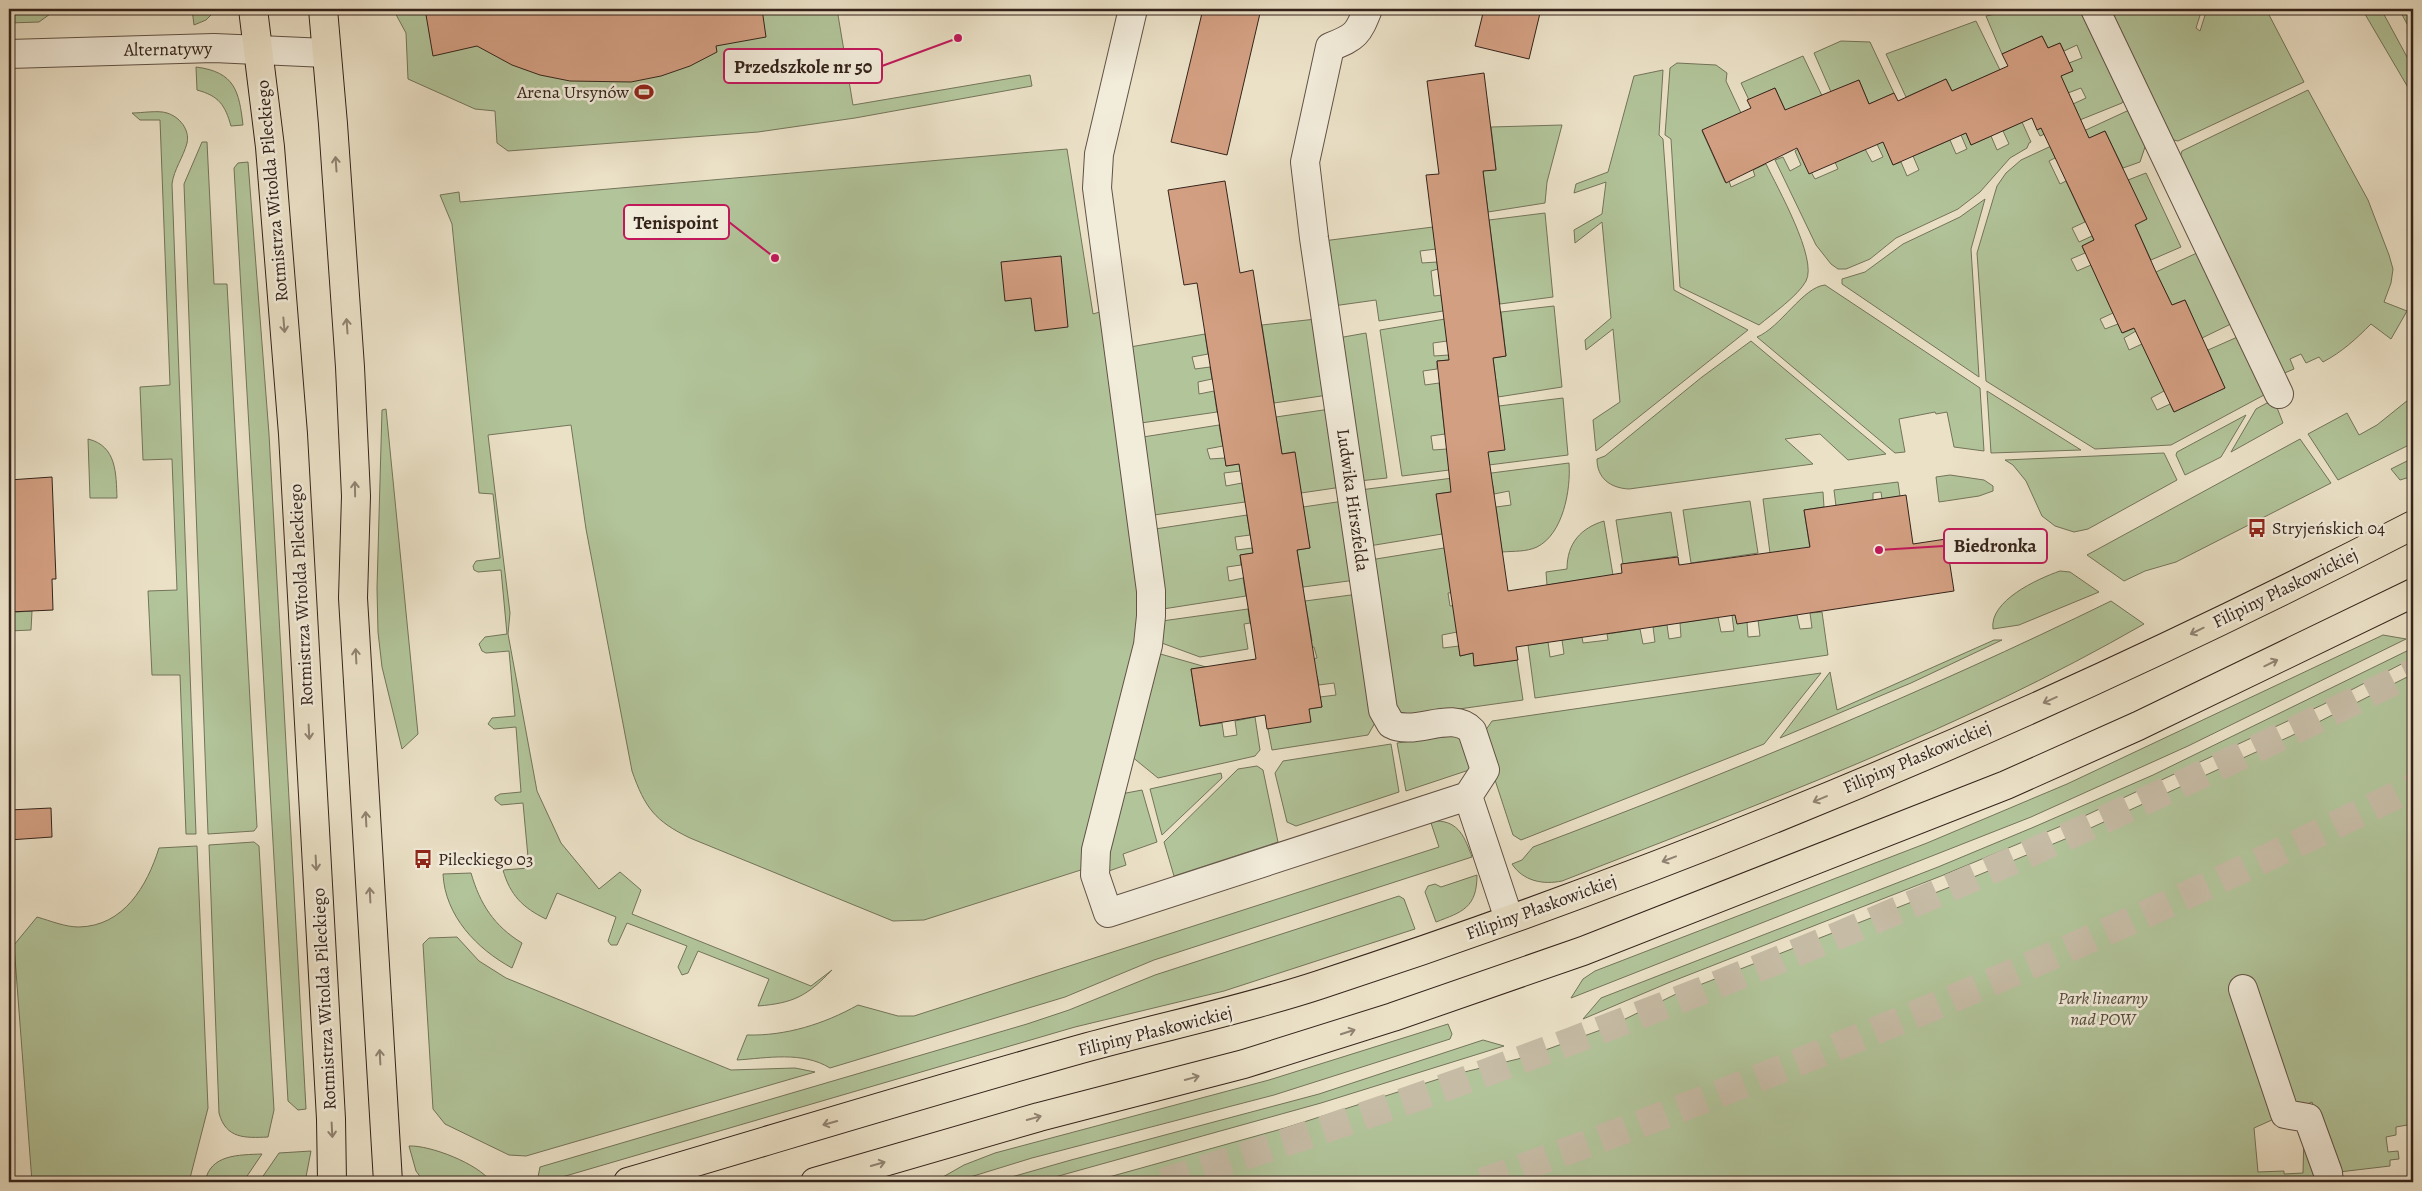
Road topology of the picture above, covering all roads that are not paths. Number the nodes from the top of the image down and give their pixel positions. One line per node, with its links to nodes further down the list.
1 (253, 9): 6 (main road, Rotmistrza Witolda Pileckiego)
2 (323, 9): 7 (main road)
3 (1133, 9): 12 (street)
4 (1368, 9): 12 (street, Ludwika Hirszfelda)
5 (2096, 9): 9 (street)
6 (259, 50): 7 (street, Alternatywy); 8 (street, Alternatywy); 15 (main road, Rotmistrza Witolda Pileckiego, one-way to 15)
7 (326, 53): 16 (main road, one-way to 7)
8 (9, 54)
9 (2279, 394)
10 (2413, 525): 13 (main road, Filipiny Płaskowickiej, one-way to 13)
11 (2413, 592): 18 (main road, one-way to 11)
12 (1468, 796): 13 (street)
13 (1510, 919): 17 (main road, Filipiny Płaskowickiej, one-way to 17)
14 (2243, 989): 19 (street)
15 (332, 1182)
16 (388, 1182)
17 (628, 1182)
18 (815, 1182)
19 (2329, 1182)

